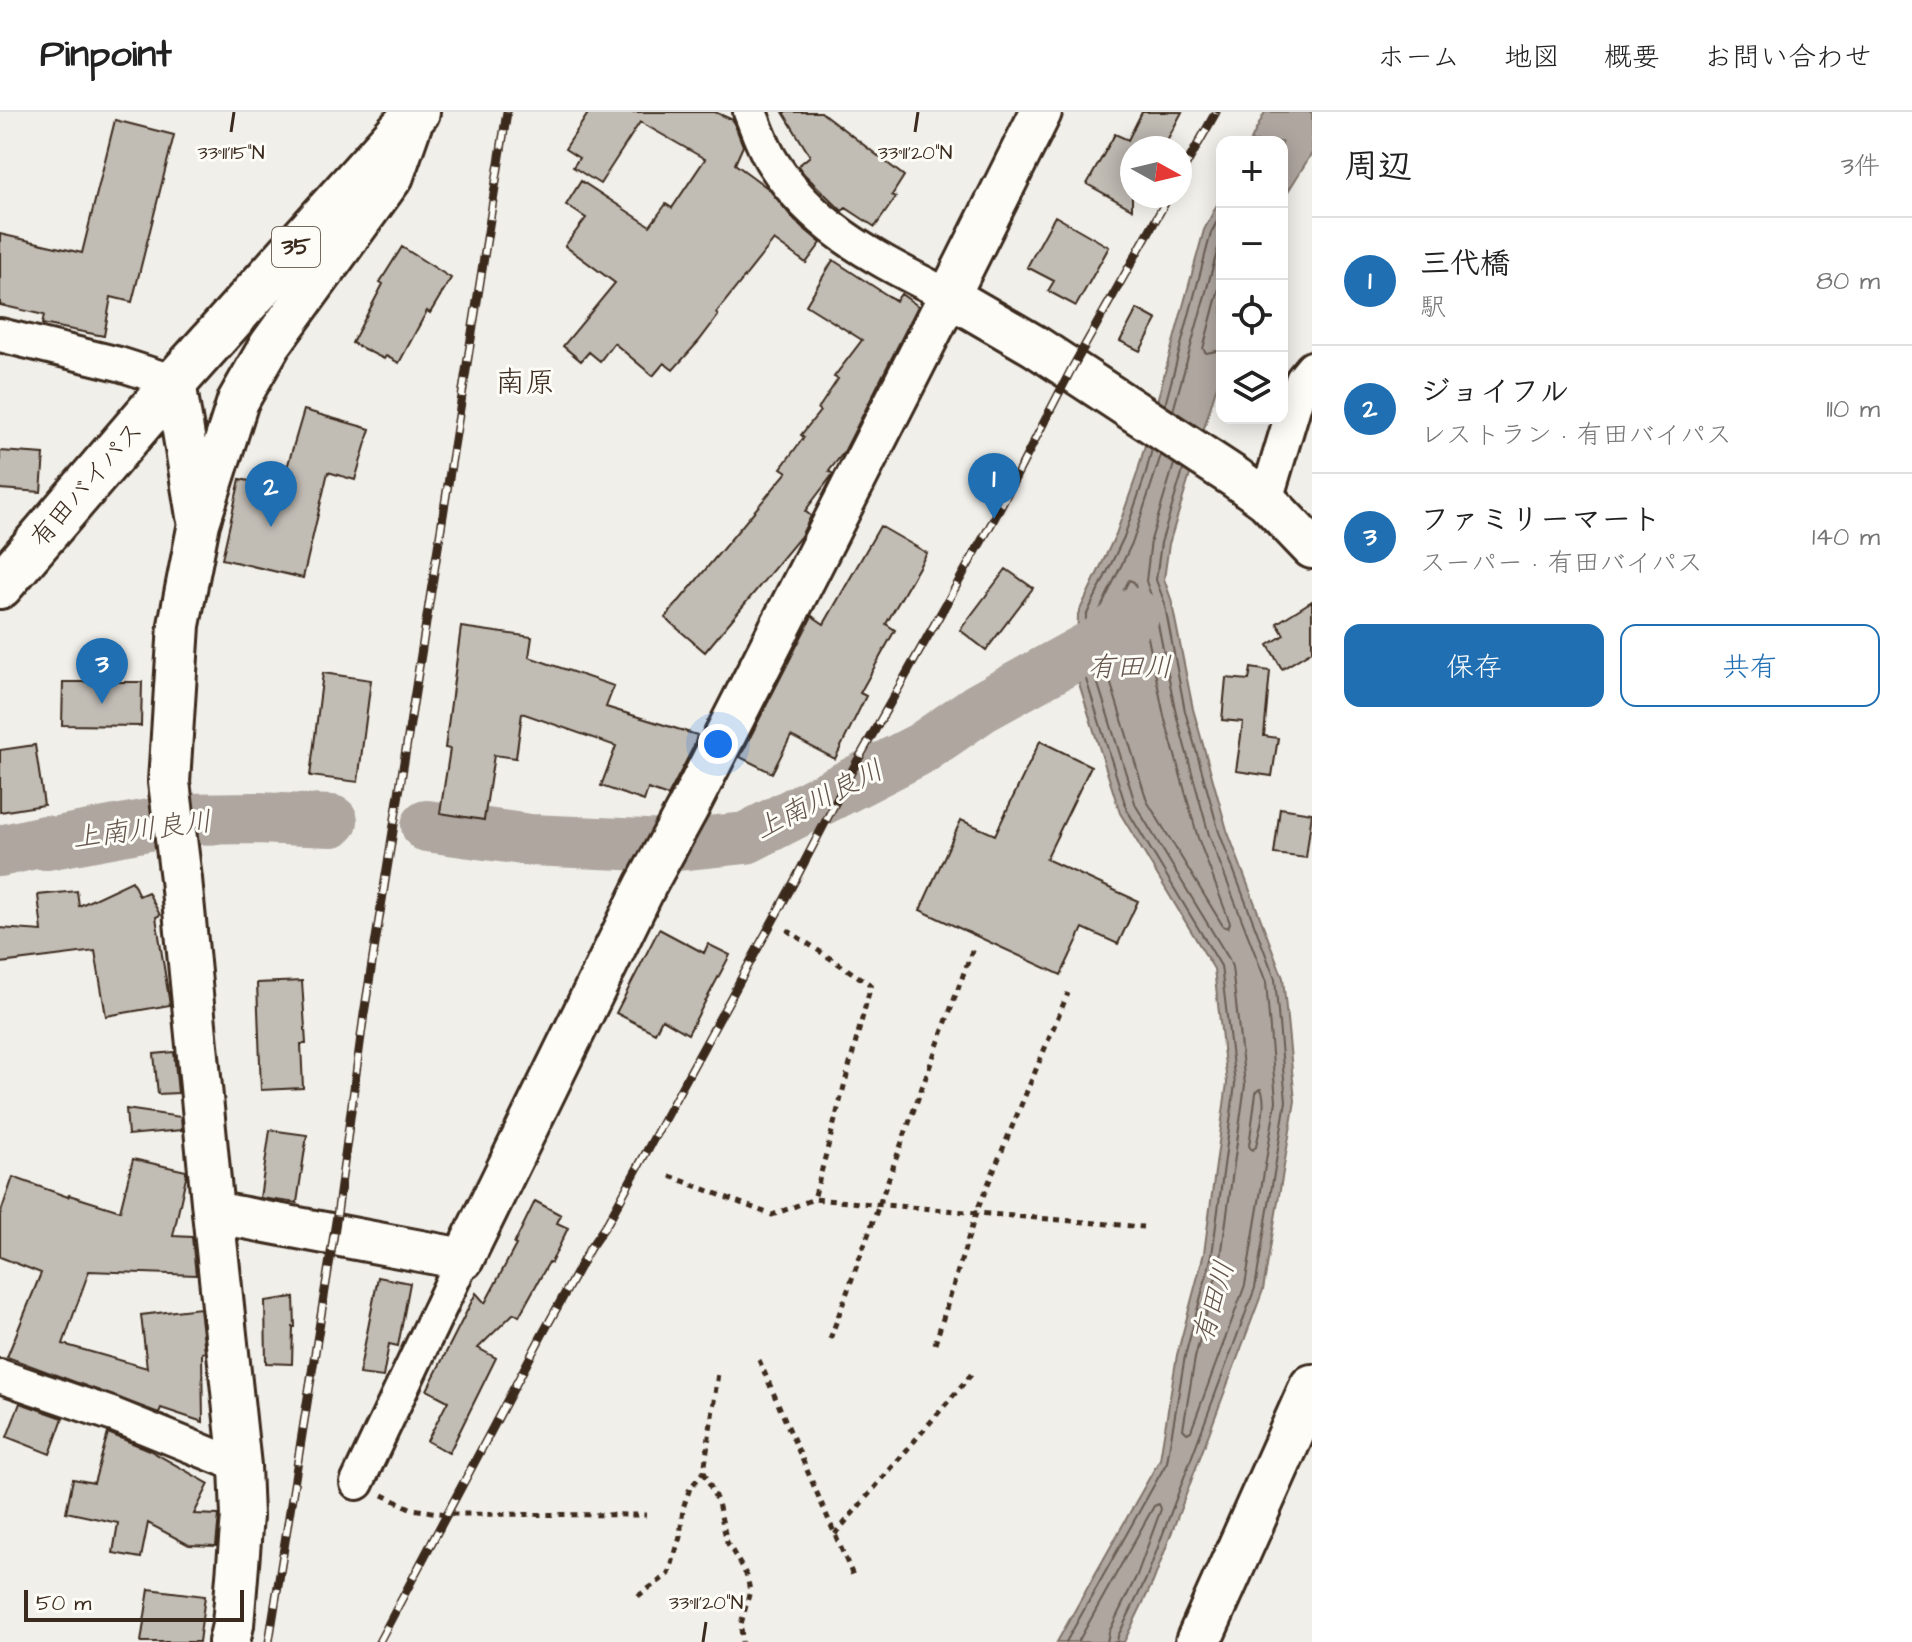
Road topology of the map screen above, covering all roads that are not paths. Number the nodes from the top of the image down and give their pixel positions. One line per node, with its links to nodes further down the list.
1 (750, 112): 4 (street)
2 (1041, 112): 4 (street)
3 (415, 114): 7 (main road, 35); 9 (street)
4 (949, 296): 8 (street); 13 (street)
5 (0, 335): 7 (street)
6 (1312, 368): 8 (street)
7 (175, 382): 9 (street); 11 (main road, 有田バイパス / 35)
8 (1251, 489): 10 (street)
9 (199, 523): 12 (street)
10 (1312, 548)
11 (0, 586)
12 (213, 1212): 13 (street); 16 (street)
13 (463, 1259): 17 (street)
14 (0, 1376): 16 (street)
15 (1312, 1387): 18 (main road)
16 (240, 1466): 19 (street)
17 (357, 1483)
18 (1209, 1636)
19 (229, 1642)

